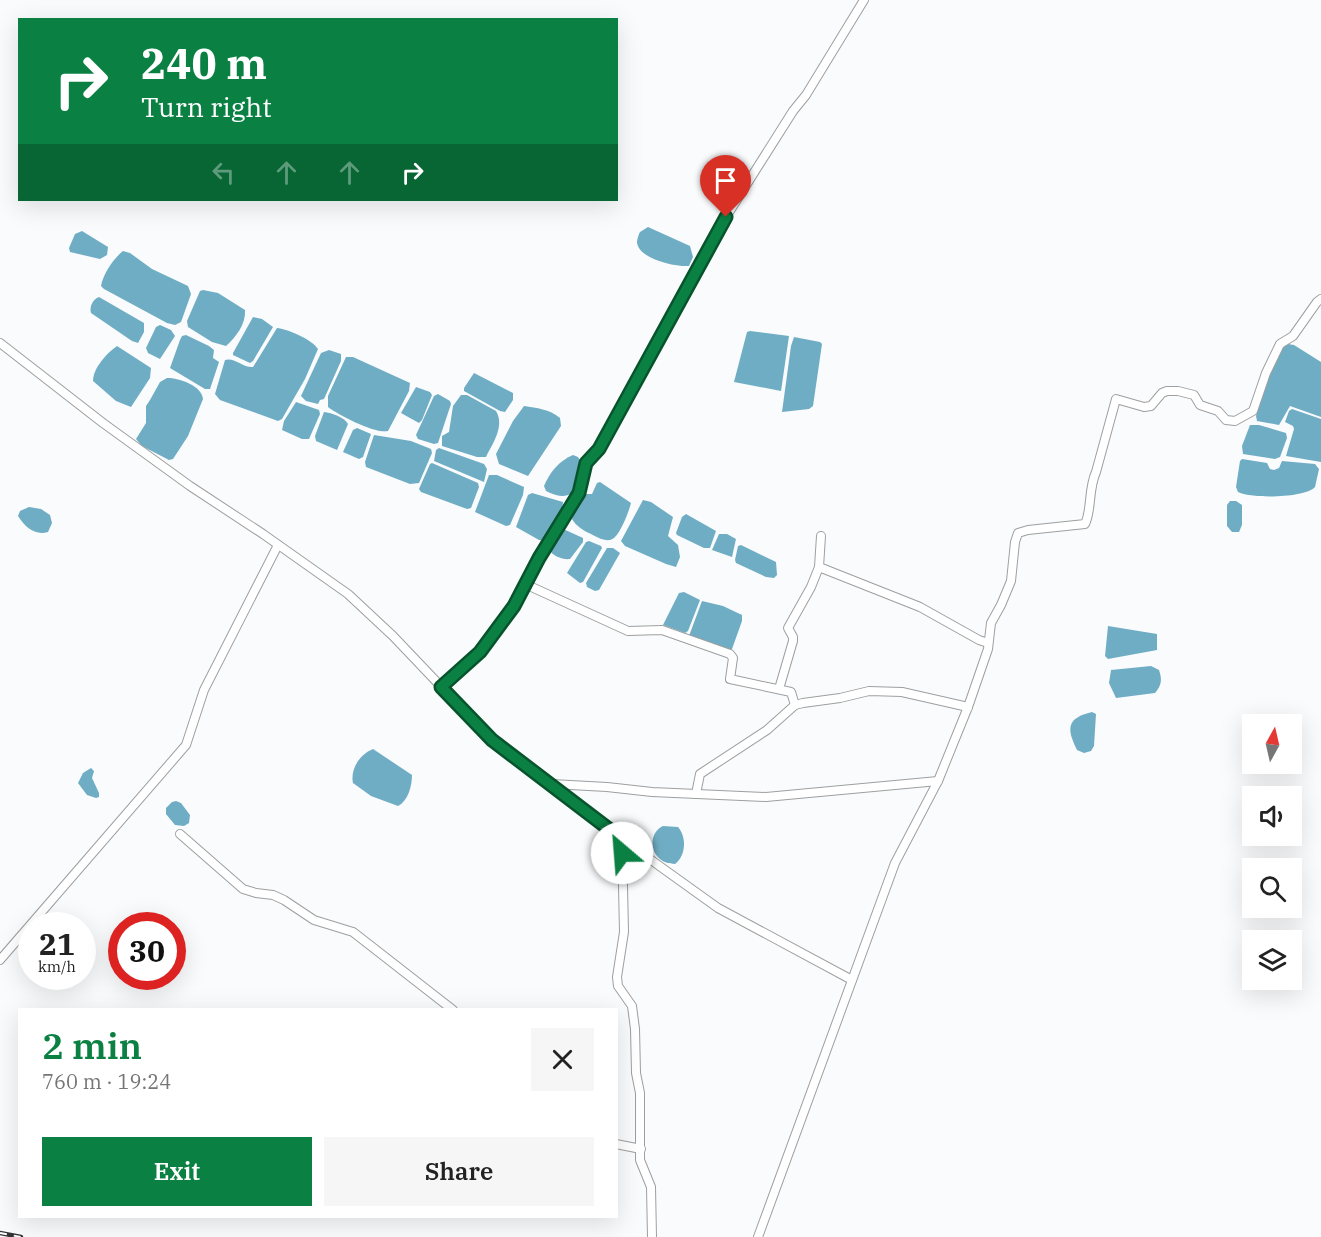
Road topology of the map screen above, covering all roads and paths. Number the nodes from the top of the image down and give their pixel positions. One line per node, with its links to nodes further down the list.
1 (864, 0): 7 (street)
2 (1321, 300): 8 (street)
3 (0, 344): 5 (street)
4 (821, 537): 6 (street)
5 (278, 544): 9 (street); 18 (street)
6 (819, 567): 8 (street); 10 (street)
7 (525, 584): 9 (street); 10 (street)
8 (988, 643): 12 (street)
9 (441, 687): 14 (street)
10 (779, 689): 11 (street)
11 (795, 705): 12 (street); 15 (street)
12 (968, 707): 13 (street)
13 (938, 781): 15 (street); 19 (street)
14 (552, 784): 15 (street); 17 (street)
15 (696, 794)
16 (180, 834): 20 (street)
17 (622, 839): 19 (street); 22 (street)
18 (0, 960)
19 (852, 980): 24 (street)
20 (450, 1008)
21 (618, 1144): 22 (street)
22 (641, 1149): 23 (street)
23 (652, 1237)
24 (758, 1237)

